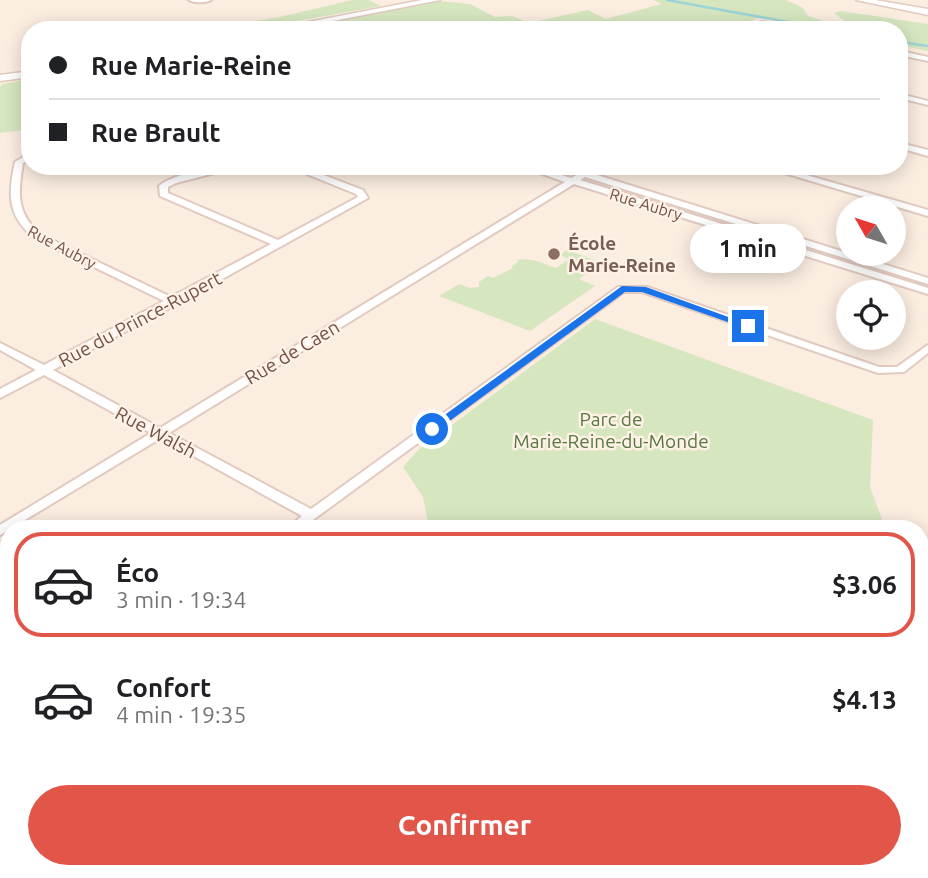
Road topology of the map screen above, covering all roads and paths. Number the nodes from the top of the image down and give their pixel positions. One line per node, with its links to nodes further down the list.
1 (192, 0): 2 (street)
2 (208, 0)
3 (436, 0): 6 (street)
4 (860, 0): 5 (street)
5 (926, 11)
6 (320, 21)
7 (908, 55): 8 (street)
8 (928, 59)
9 (21, 75): 10 (street)
10 (0, 78)
11 (908, 98): 12 (street)
12 (928, 103)
13 (908, 148): 14 (street)
14 (928, 153)
15 (21, 161): 27 (street, Rue Aubry)
16 (199, 175): 24 (street)
17 (315, 175): 24 (street, Rue du Prince-Rupert)
18 (553, 175): 22 (street, Rue Aubry)
19 (582, 175): 22 (street, Rue de Caen)
20 (587, 175): 25 (street, Rue Aubry)
21 (796, 175): 23 (street)
22 (573, 181): 26 (street, Rue Aubry); 32 (street, Rue de Caen)
23 (928, 213)
24 (279, 244): 27 (street, Rue du Prince-Rupert)
25 (928, 281)
26 (928, 291)
27 (173, 302): 30 (street, Rue du Prince-Rupert)
28 (0, 346): 30 (street, Rue Walsh)
29 (928, 348): 33 (street)
30 (44, 371): 31 (street, Rue du Prince-Rupert); 32 (street, Rue Walsh)
31 (0, 394)
32 (159, 434): 33 (street, Rue Walsh); 34 (street, Rue de Caen)
33 (313, 516): 35 (street)
34 (18, 520)
35 (307, 520)

